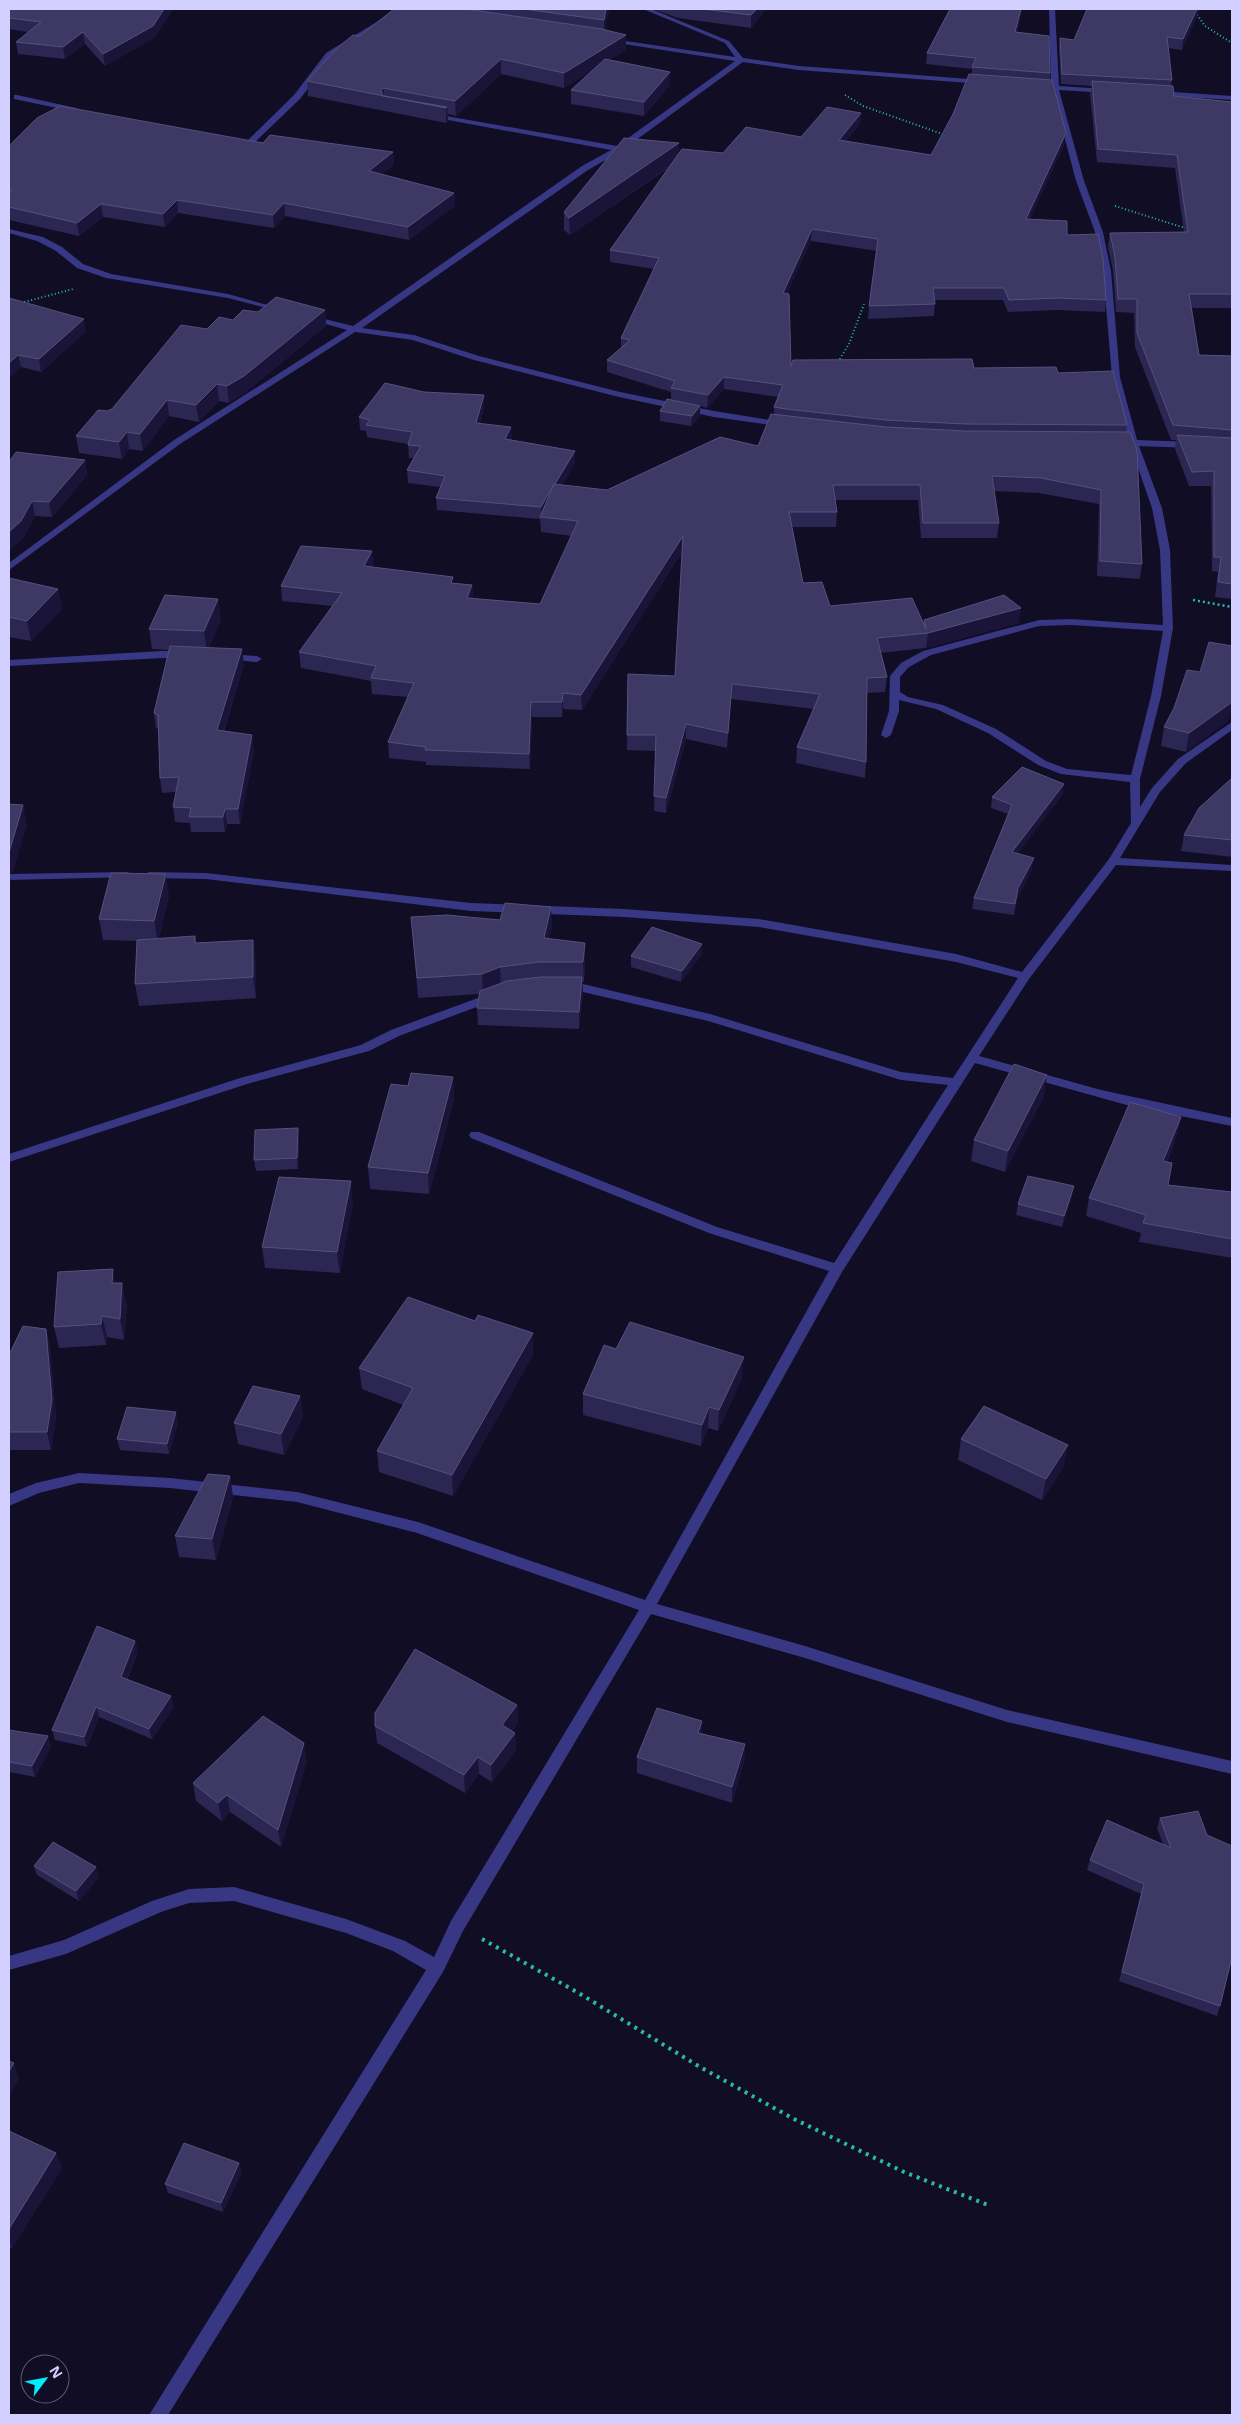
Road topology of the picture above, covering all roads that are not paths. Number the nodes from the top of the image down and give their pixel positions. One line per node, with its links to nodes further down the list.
1 (646, 9): 5 (street)
2 (1052, 9): 8 (street)
3 (395, 14): 15 (street)
4 (608, 40): 5 (street)
5 (741, 60): 6 (street); 16 (street)
6 (986, 83)
7 (1035, 87): 8 (street)
8 (1055, 88): 9 (street); 23 (street)
9 (1112, 91)
10 (1151, 93): 12 (street)
11 (17, 97): 13 (street)
12 (1232, 98)
13 (83, 112)
14 (425, 114): 16 (street)
15 (230, 144)
16 (618, 149): 20 (street)
17 (9, 231): 18 (street)
18 (291, 312)
19 (300, 314): 20 (street)
20 (354, 329): 21 (street); 25 (street)
21 (794, 427)
22 (1105, 442): 23 (street)
23 (1132, 442): 24 (street); 26 (street)
24 (1202, 445)
25 (9, 567)
26 (1168, 628): 31 (street); 34 (street)
27 (192, 654): 30 (street)
28 (220, 656): 29 (street)
29 (257, 659)
30 (9, 663)
31 (894, 693): 33 (street); 34 (street)
32 (1232, 725): 35 (street)
33 (886, 735)
34 (1135, 779): 35 (street)
35 (1135, 822): 36 (street)
36 (1113, 861): 37 (street); 39 (street)
37 (1232, 868)
38 (9, 877): 39 (street)
39 (1025, 976): 42 (street)
40 (557, 988): 43 (street)
41 (505, 992): 46 (street)
42 (972, 1058): 43 (street); 44 (street)
43 (956, 1082): 47 (street)
44 (1232, 1122)
45 (475, 1135): 47 (street)
46 (9, 1158)
47 (837, 1269): 49 (street)
48 (9, 1500): 49 (street)
49 (648, 1607): 50 (street); 52 (street)
50 (1232, 1768)
51 (9, 1963): 52 (street)
52 (437, 1967): 53 (street)
53 (158, 2415)

